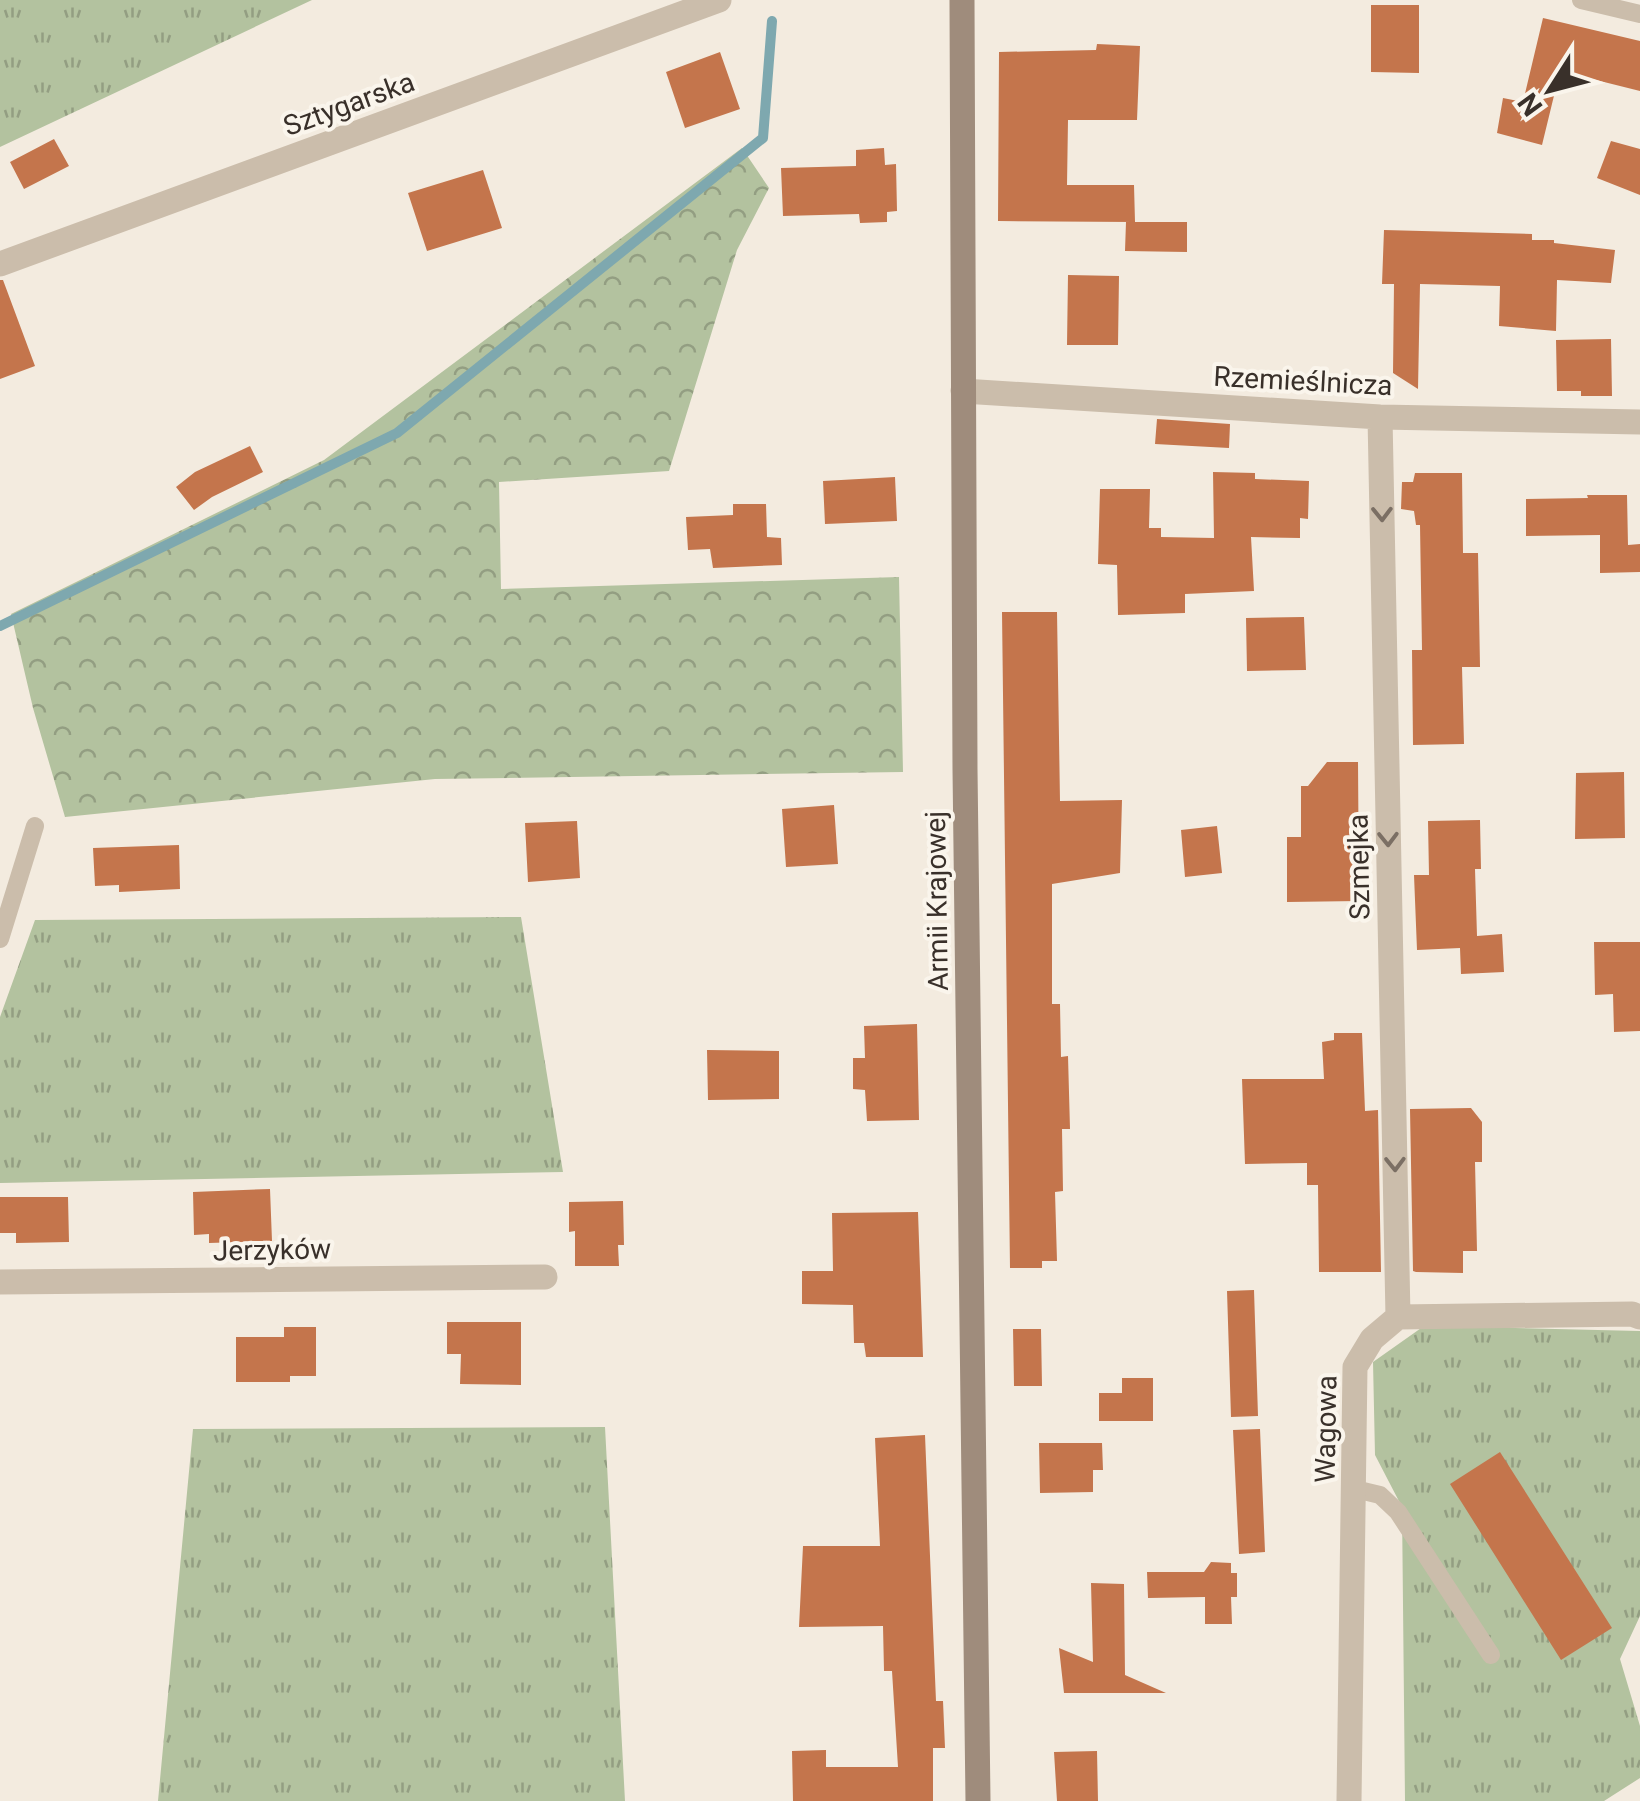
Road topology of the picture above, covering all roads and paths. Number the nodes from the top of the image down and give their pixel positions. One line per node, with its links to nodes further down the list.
1 (720, 0): 5 (street, Sztygarska)
2 (962, 0): 6 (street, Armii Krajowej)
3 (1581, 0): 4 (lane)
4 (1640, 14)
5 (0, 264)
6 (964, 390): 7 (street, Rzemieślnicza); 17 (street, Armii Krajowej)
7 (1380, 417): 8 (street, Rzemieślnicza); 13 (street, Szmejka, one-way to 13)
8 (1640, 422)
9 (34, 826): 10 (lane)
10 (0, 939)
11 (545, 1278): 12 (street, Jerzyków)
12 (0, 1282)
13 (1398, 1317): 14 (street); 15 (street, Wagowa)
14 (1640, 1317)
15 (1355, 1490): 16 (lane); 18 (street, Wagowa)
16 (1491, 1655)
17 (978, 1801)
18 (1349, 1801)

